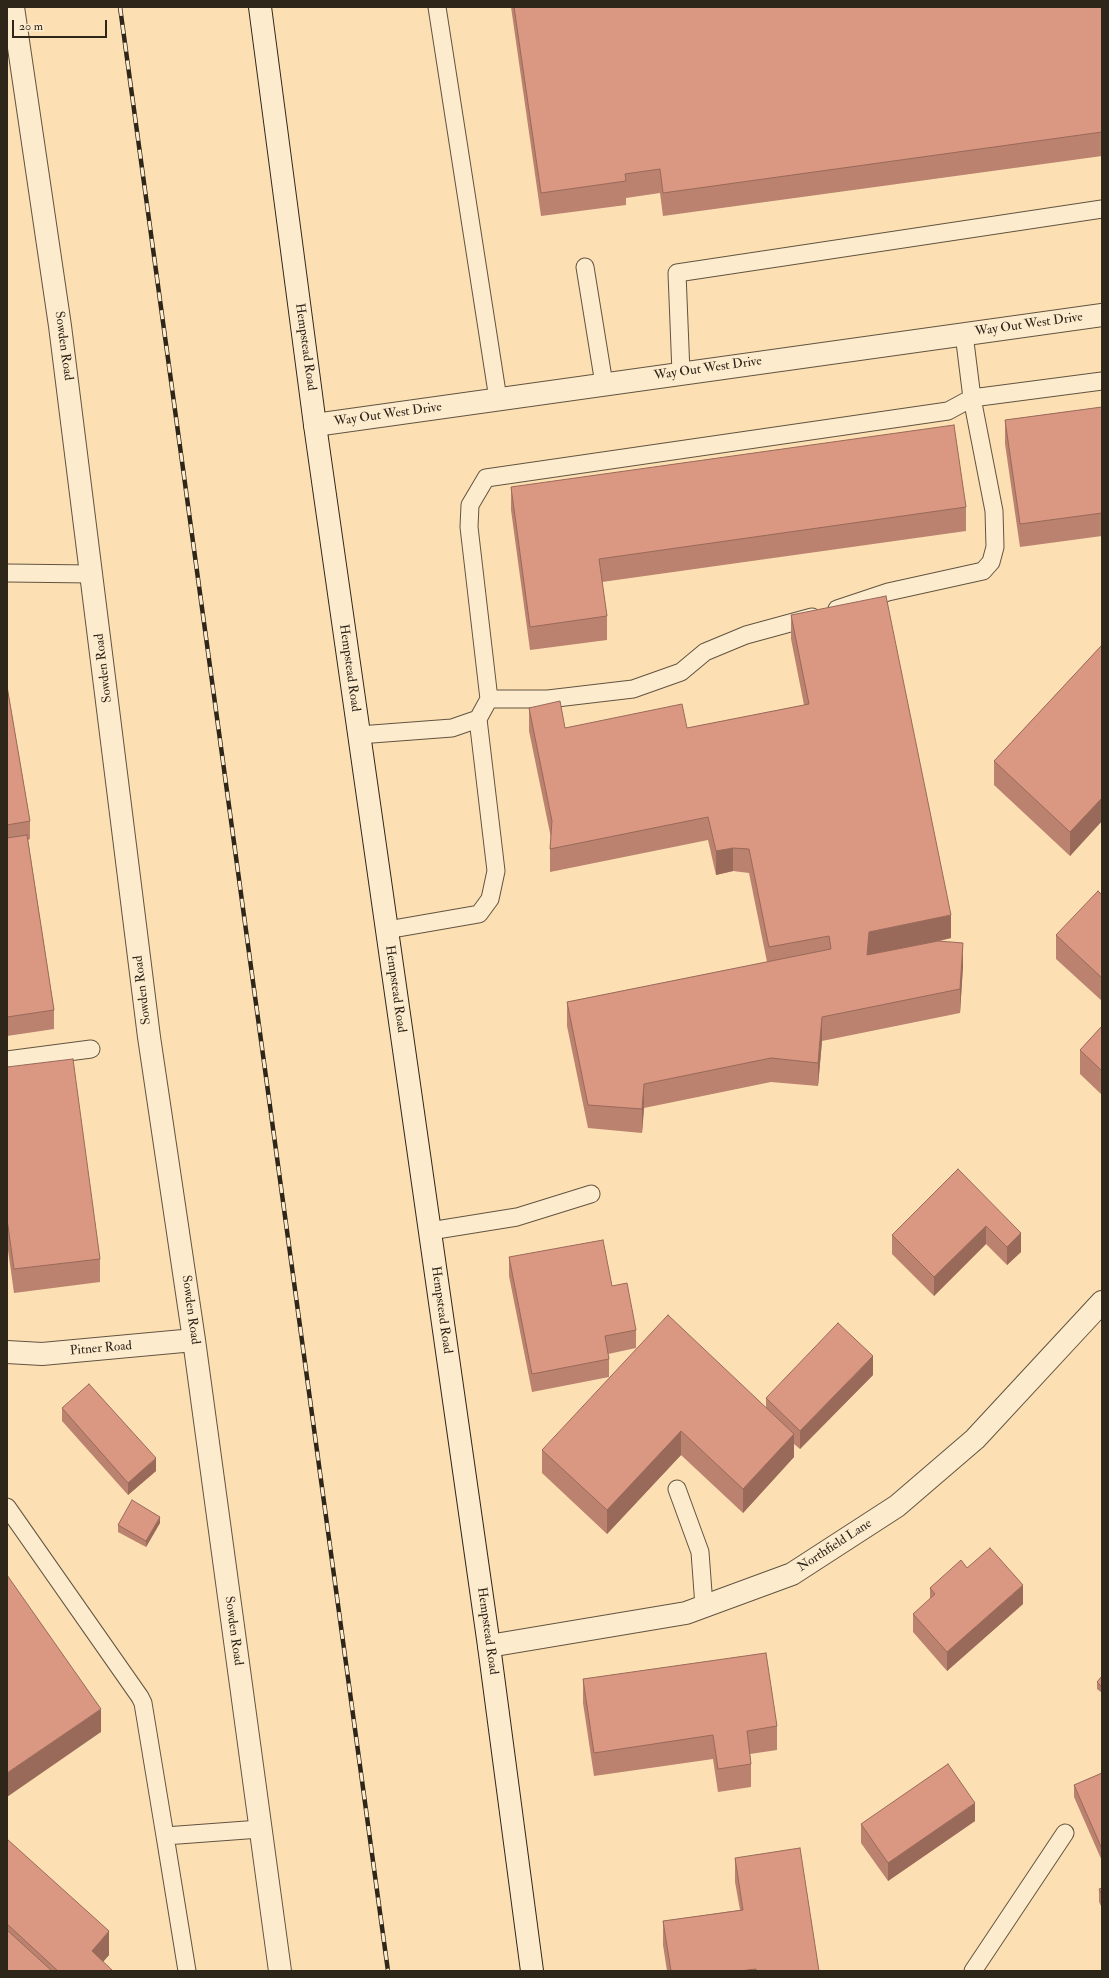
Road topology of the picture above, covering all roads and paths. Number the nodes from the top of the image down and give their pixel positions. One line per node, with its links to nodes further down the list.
1 (13, 7): 15 (street, Sowden Road)
2 (260, 7): 13 (street, Hempstead Road)
3 (437, 7): 12 (lane)
4 (1102, 209): 8 (lane)
5 (585, 267): 10 (lane)
6 (1102, 315): 7 (street, Way Out West Drive)
7 (964, 334): 8 (street, Way Out West Drive); 11 (lane)
8 (681, 373): 10 (street, Way Out West Drive)
9 (1102, 381): 11 (lane)
10 (604, 384): 12 (street, Way Out West Drive)
11 (972, 398): 16 (lane); 16 (lane)
12 (498, 399): 13 (street, Way Out West Drive)
13 (315, 425): 18 (street, Hempstead Road)
14 (7, 573): 15 (lane)
15 (92, 574): 25 (street, Sowden Road)
16 (489, 699): 17 (lane)
17 (478, 719): 18 (lane); 19 (lane)
18 (359, 735): 19 (street, Hempstead Road)
19 (387, 930): 23 (street, Hempstead Road)
20 (91, 1049): 21 (lane)
21 (7, 1060)
22 (591, 1194): 23 (lane)
23 (430, 1231): 30 (street, Hempstead Road)
24 (1102, 1302): 29 (street, Northfield Lane)
25 (194, 1340): 26 (street, Pitner Road); 31 (street, Sowden Road)
26 (7, 1352)
27 (677, 1489): 29 (lane)
28 (7, 1506): 33 (lane)
29 (704, 1606): 30 (street, Northfield Lane)
30 (489, 1646): 36 (street, Hempstead Road)
31 (260, 1829): 33 (lane); 35 (street, Sowden Road)
32 (1065, 1833): 37 (lane)
33 (165, 1836): 34 (lane)
34 (187, 1971)
35 (280, 1971)
36 (532, 1971)
37 (974, 1971)

